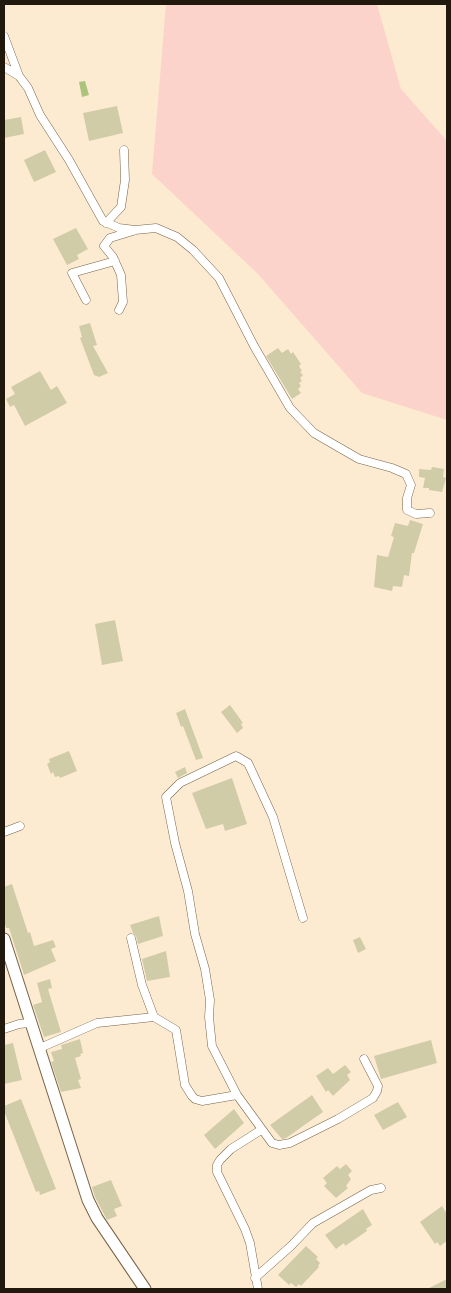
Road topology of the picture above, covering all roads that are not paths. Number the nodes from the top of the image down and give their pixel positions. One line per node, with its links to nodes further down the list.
1 (4, 36): 3 (street)
2 (4, 67): 3 (street)
3 (19, 76): 5 (street)
4 (124, 150): 5 (street)
5 (106, 223): 6 (street)
6 (135, 230): 7 (street); 10 (street)
7 (114, 261): 8 (street); 9 (street)
8 (86, 300)
9 (119, 310)
10 (430, 513)
11 (20, 826): 12 (street)
12 (4, 832)
13 (303, 918): 21 (street)
14 (131, 938): 16 (street)
15 (4, 939): 17 (main road)
16 (154, 1018): 19 (street); 21 (street)
17 (30, 1022): 18 (street); 19 (main road)
18 (4, 1028)
19 (40, 1048): 25 (main road)
20 (364, 1060): 22 (street)
21 (237, 1095): 22 (street)
22 (261, 1130): 24 (street)
23 (381, 1188): 24 (street)
24 (255, 1278): 26 (street)
25 (145, 1289)
26 (258, 1289)

